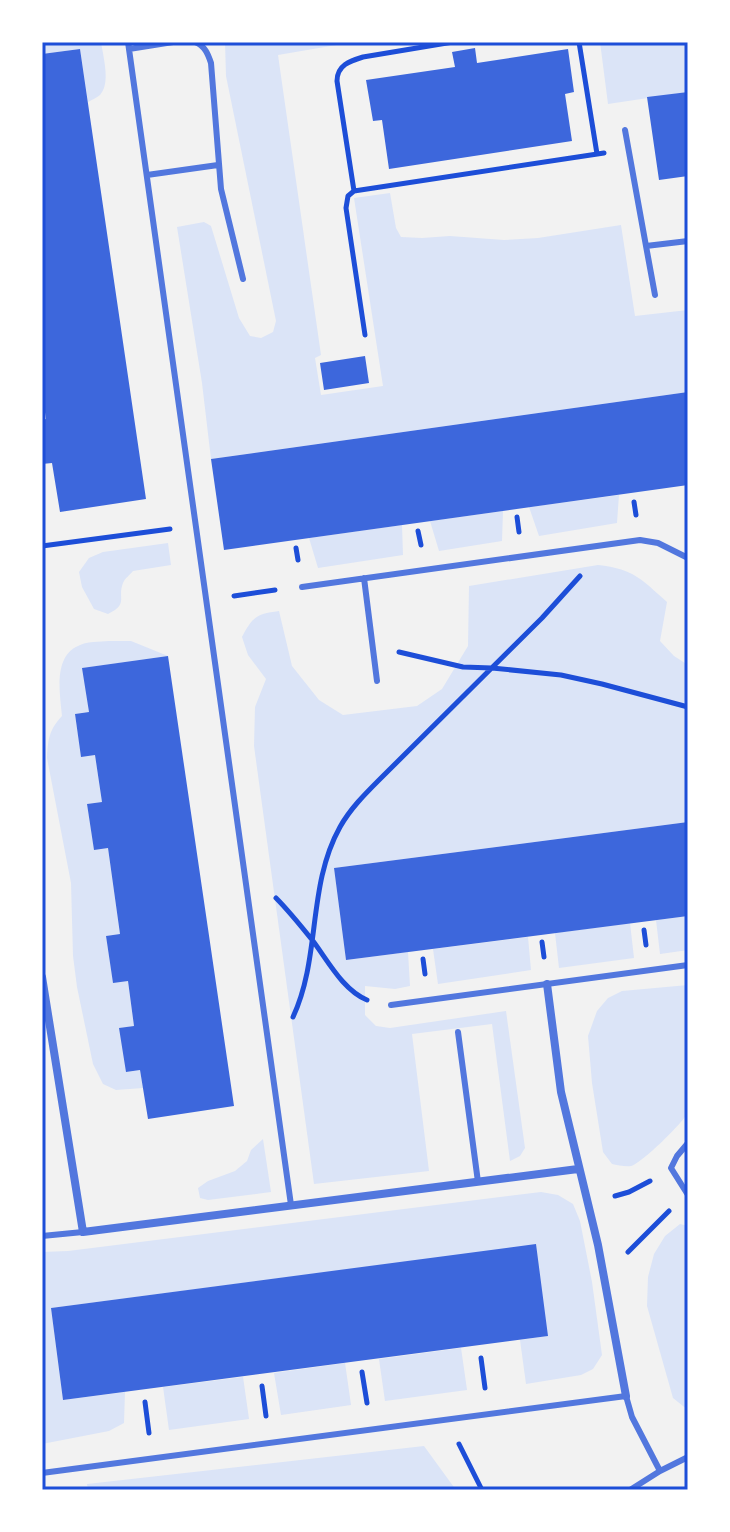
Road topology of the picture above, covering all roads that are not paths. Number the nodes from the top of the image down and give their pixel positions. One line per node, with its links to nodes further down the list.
1 (173, 42): 3 (lane)
2 (195, 42): 5 (lane)
3 (129, 45): 6 (lane)
4 (625, 130): 8 (lane)
5 (218, 165): 6 (lane); 9 (lane)
6 (147, 175): 24 (lane)
7 (688, 241): 8 (lane)
8 (646, 246): 10 (lane)
9 (243, 279)
10 (655, 295)
11 (688, 558): 12 (lane)
12 (364, 578): 13 (lane); 14 (lane)
13 (302, 587)
14 (377, 681)
15 (688, 965): 17 (lane)
16 (42, 977): 25 (street)
17 (547, 984): 18 (lane); 21 (street)
18 (391, 1005)
19 (458, 1032): 22 (lane)
20 (688, 1143): 23 (lane)
21 (578, 1169): 22 (street); 27 (street)
22 (478, 1182): 24 (street)
23 (688, 1194)
24 (291, 1205): 25 (street)
25 (83, 1232): 26 (lane)
26 (42, 1236)
27 (626, 1396): 29 (lane); 30 (lane)
28 (688, 1457): 29 (lane)
29 (660, 1471): 31 (lane)
30 (42, 1473)
31 (630, 1490)

